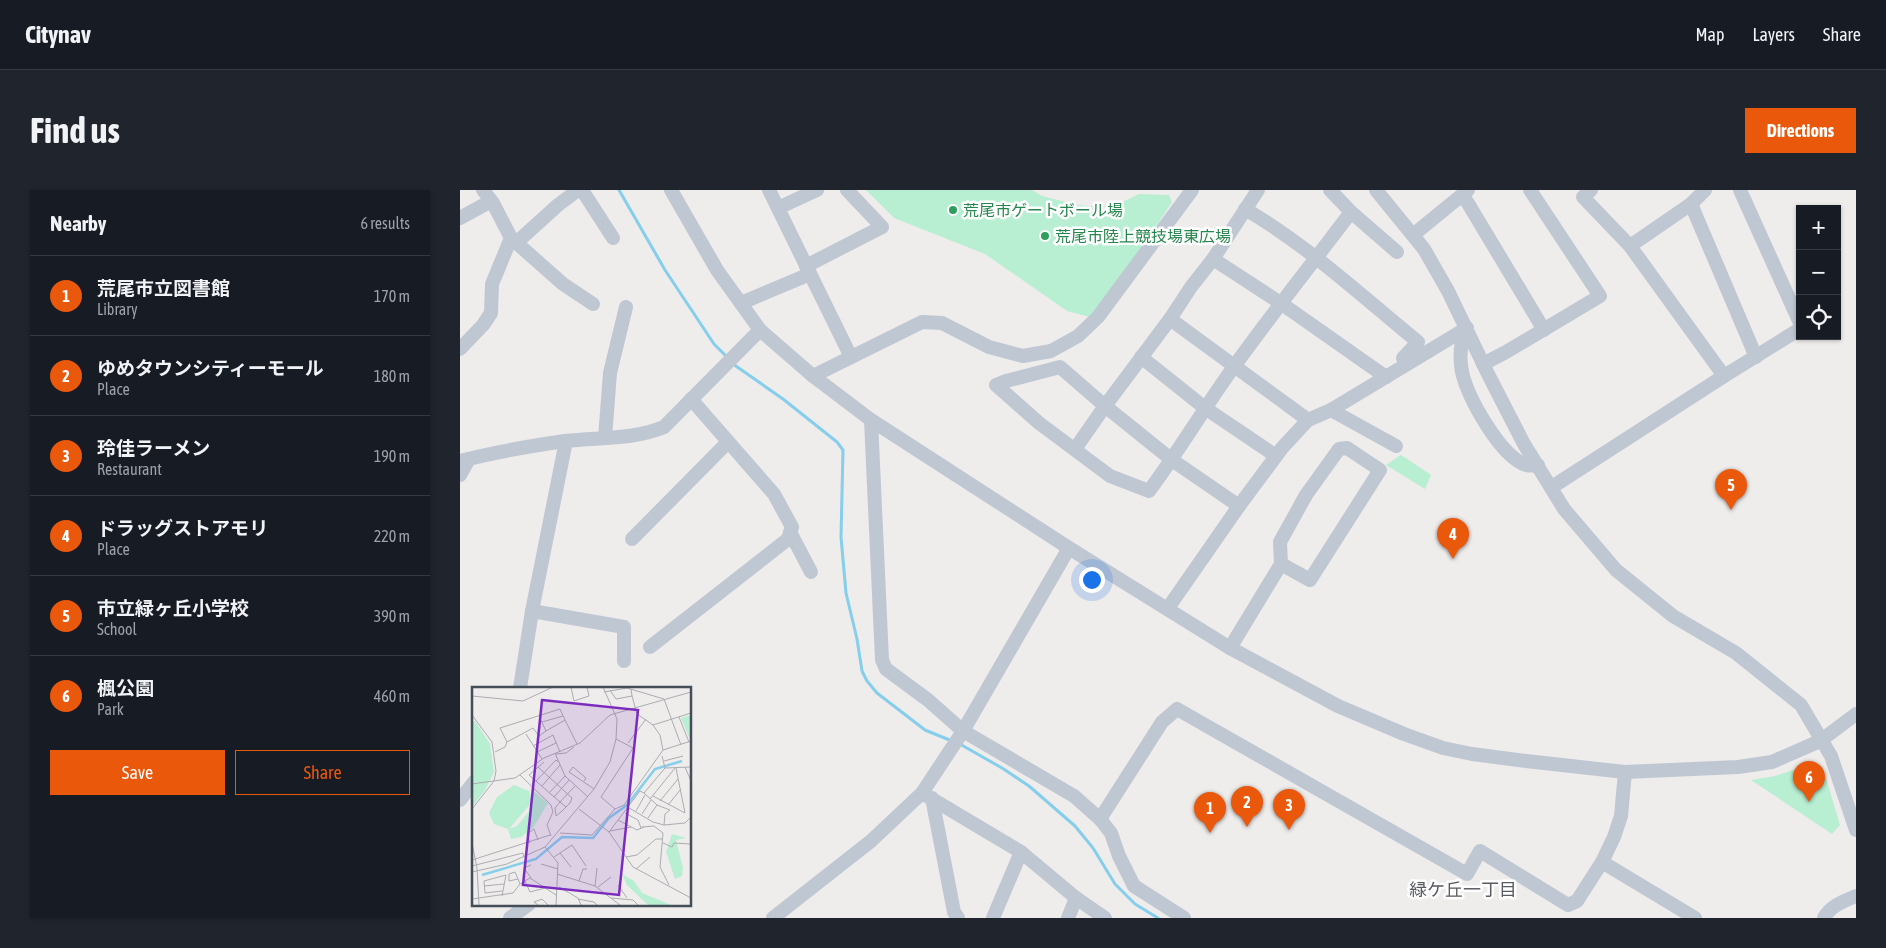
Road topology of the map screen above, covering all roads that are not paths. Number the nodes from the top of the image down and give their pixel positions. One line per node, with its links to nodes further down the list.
1 (578, 190): 24 (street)
2 (582, 190): 23 (street)
3 (671, 190): 31 (street)
4 (769, 190): 18 (street)
5 (817, 190): 18 (street)
6 (848, 190): 29 (street)
7 (1192, 190): 42 (street)
8 (1258, 190): 19 (street)
9 (1330, 190): 20 (street)
10 (1376, 190): 22 (street)
11 (1530, 190): 38 (street)
12 (1591, 190): 25 (street)
13 (1705, 190): 17 (street)
14 (1740, 190): 34 (street)
15 (1466, 192): 22 (street); 38 (street)
16 (487, 196): 21 (street); 24 (street)
17 (1691, 204): 25 (street); 43 (street)
18 (778, 208): 29 (street)
19 (1245, 209): 27 (street); 28 (street)
20 (1351, 212): 26 (street); 27 (street)
21 (460, 218)
22 (1413, 235): 36 (street)
23 (613, 238)
24 (514, 240): 30 (street); 40 (street)
25 (1630, 246): 48 (street)
26 (1398, 252)
27 (1316, 258): 32 (street); 44 (street)
28 (1213, 259): 32 (street); 35 (street)
29 (808, 270): 31 (street); 42 (street)
30 (593, 304)
31 (741, 304): 37 (street)
32 (1282, 304): 46 (street); 49 (street)
33 (626, 307): 56 (street)
34 (1796, 315)
35 (1170, 319): 41 (street); 46 (street)
36 (1467, 328): 44 (street); 45 (street); 64 (street)
37 (760, 330): 47 (street); 50 (street)
38 (1544, 330): 45 (street)
39 (1796, 332): 43 (street)
40 (460, 349)
41 (1141, 356): 51 (street); 52 (street)
42 (851, 357): 47 (street)
43 (1756, 357): 48 (street)
44 (1408, 364): 49 (street)
45 (1483, 364): 64 (street)
46 (1234, 367): 52 (street); 55 (street)
47 (813, 376): 54 (street)
48 (1724, 376): 66 (street)
49 (1386, 378): 53 (street)
50 (691, 399): 56 (street); 58 (street)
51 (1105, 406): 60 (street); 60 (street); 63 (street)
52 (1205, 408): 61 (street); 63 (street)
53 (1331, 410): 55 (street); 59 (street)
54 (871, 420): 70 (street); 80 (street)
55 (1308, 420): 61 (street)
56 (605, 438): 57 (street)
57 (566, 441): 62 (street); 74 (street)
58 (728, 442): 68 (street); 69 (street)
59 (1396, 446)
60 (1076, 449): 63 (street)
61 (1276, 456): 67 (street)
62 (465, 460): 65 (street)
63 (1172, 460): 67 (street)
64 (1538, 465): 66 (street)
65 (460, 476)
66 (1552, 488): 81 (street)
67 (1239, 506): 73 (street)
68 (790, 532): 72 (street); 75 (street)
69 (632, 539)
70 (1070, 548): 73 (street); 80 (street)
71 (1281, 564): 71 (street); 76 (street)
72 (810, 572)
73 (1168, 608): 76 (street)
74 (532, 611): 77 (street); 78 (street)
75 (650, 647)
76 (1230, 648): 82 (street)
77 (624, 661)
78 (520, 687)
79 (1856, 714): 81 (street)
80 (962, 732): 84 (street); 86 (street)
81 (1820, 741): 82 (street); 87 (street)
82 (1625, 772): 89 (street)
83 (472, 785): 85 (street)
84 (927, 796): 88 (street); 94 (street); 95 (street)
85 (460, 800)
86 (1100, 818): 89 (street); 99 (street)
87 (1856, 830)
88 (1021, 852): 91 (street); 96 (street)
89 (1602, 862): 100 (street)
90 (1856, 896): 101 (street)
91 (1076, 898): 97 (street); 98 (street)
92 (526, 906): 93 (street)
93 (510, 918)
94 (773, 918)
95 (958, 918)
96 (994, 918)
97 (1068, 918)
98 (1105, 918)
99 (1184, 918)
100 (1695, 918)
101 (1824, 918)

